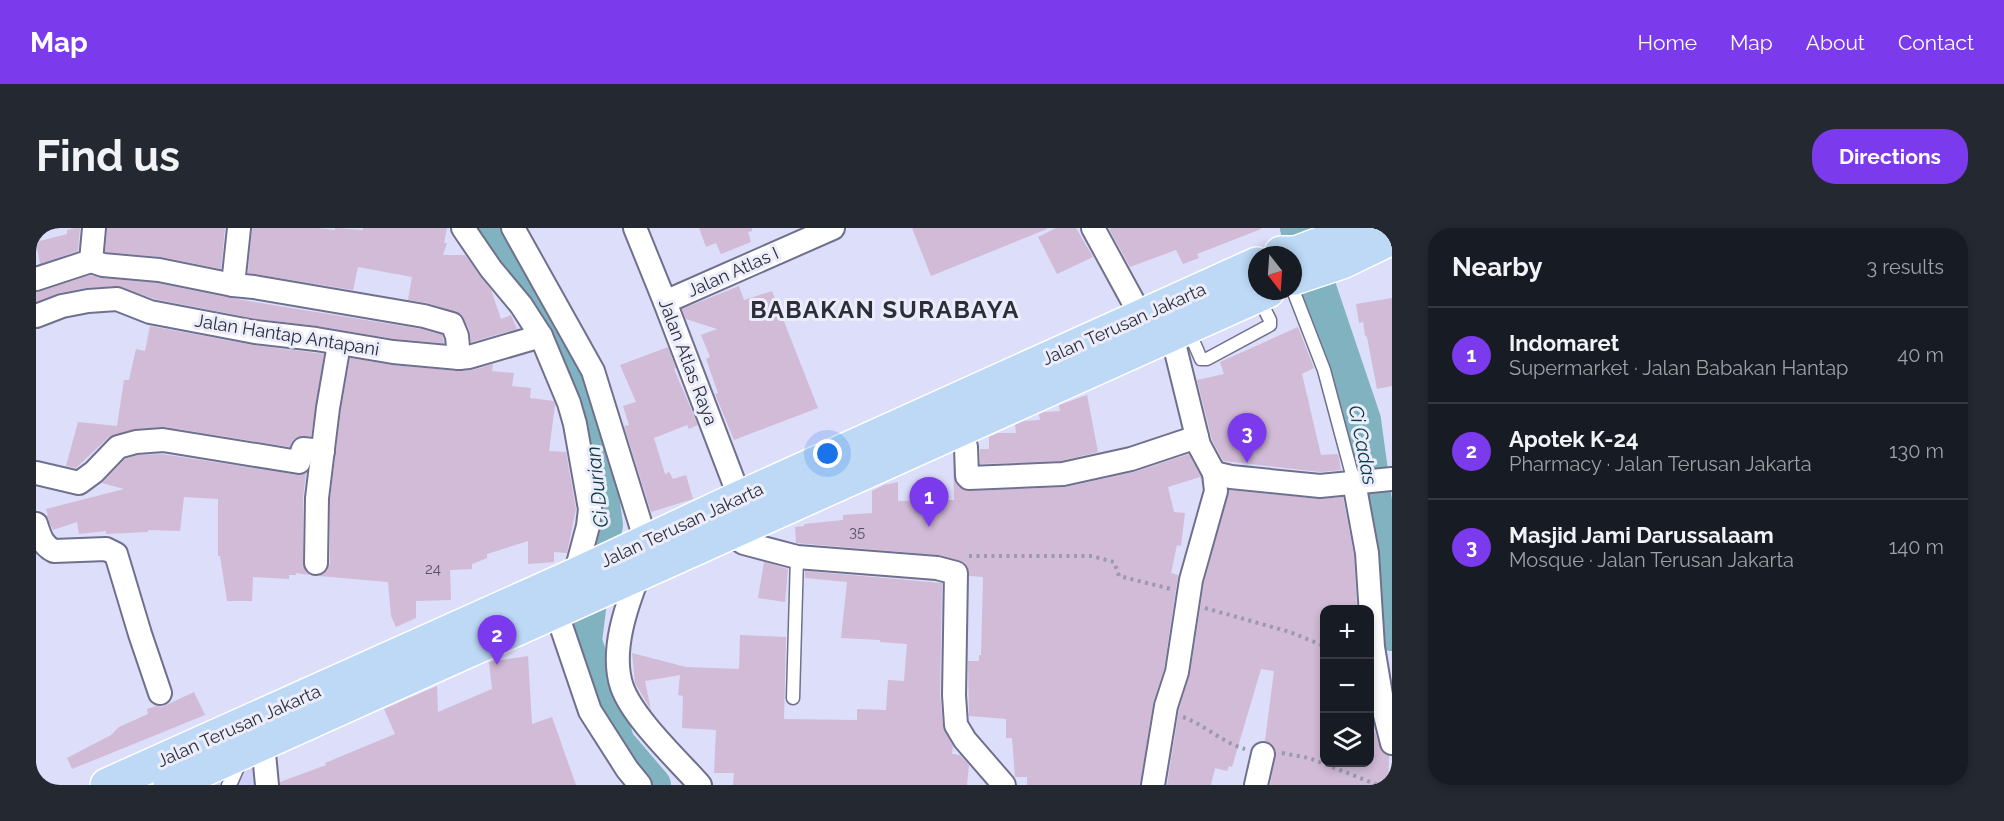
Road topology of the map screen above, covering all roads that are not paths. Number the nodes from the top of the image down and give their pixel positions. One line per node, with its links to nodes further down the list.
1 (94, 228): 12 (street)
2 (239, 228): 16 (street)
3 (463, 228): 23 (street)
4 (513, 228): 37 (street)
5 (635, 228): 19 (street, Jalan Atlas Raya)
6 (833, 228): 19 (street, Jalan Atlas I)
7 (1094, 228): 21 (street)
8 (1362, 228): 11 (main road, Jalan Terusan Jakarta)
9 (1372, 228): 11 (main road)
10 (1392, 238): 11 (main road, Jalan Terusan Jakarta)
11 (1332, 245): 13 (main road, Jalan Terusan Jakarta)
12 (91, 261): 14 (street); 16 (street)
13 (1302, 261)
14 (36, 279)
15 (1248, 282): 21 (main road, Jalan Terusan Jakarta)
16 (233, 285): 25 (street)
17 (1248, 291): 22 (main road, Jalan Terusan Jakarta)
18 (1297, 300): 32 (lane)
19 (665, 302): 34 (street, Jalan Atlas Raya)
20 (36, 316): 24 (street, Jalan Hantap Antapani)
21 (1141, 316): 34 (main road, Jalan Terusan Jakarta)
22 (1180, 331): 26 (main road, Jalan Terusan Jakarta); 27 (street)
23 (540, 336): 25 (street, Jalan Hantap Antapani); 37 (street)
24 (339, 344): 25 (street, Jalan Hantap Antapani); 28 (street)
25 (459, 358)
26 (961, 429): 27 (street); 34 (main road, Jalan Terusan Jakarta)
27 (1197, 437): 30 (street)
28 (323, 451): 29 (street); 36 (street)
29 (36, 473)
30 (1214, 473): 32 (street); 51 (street)
31 (1392, 479): 32 (street)
32 (1357, 482): 41 (street)
33 (36, 524): 39 (street)
34 (746, 526): 35 (street); 37 (main road, Jalan Terusan Jakarta)
35 (797, 557): 40 (lane); 50 (street)
36 (316, 563)
37 (618, 570): 38 (main road, Jalan Terusan Jakarta); 44 (main road, Jalan Terusan Jakarta); 49 (street)
38 (562, 609): 42 (main road, Jalan Terusan Jakarta); 48 (street)
39 (160, 693)
40 (793, 698)
41 (1392, 743)
42 (254, 747): 45 (main road, Jalan Terusan Jakarta); 46 (lane); 47 (street)
43 (1263, 754): 52 (street)
44 (107, 785)
45 (170, 785)
46 (228, 785)
47 (267, 785)
48 (640, 785)
49 (700, 785)
50 (1004, 785)
51 (1153, 785)
52 (1256, 785)

